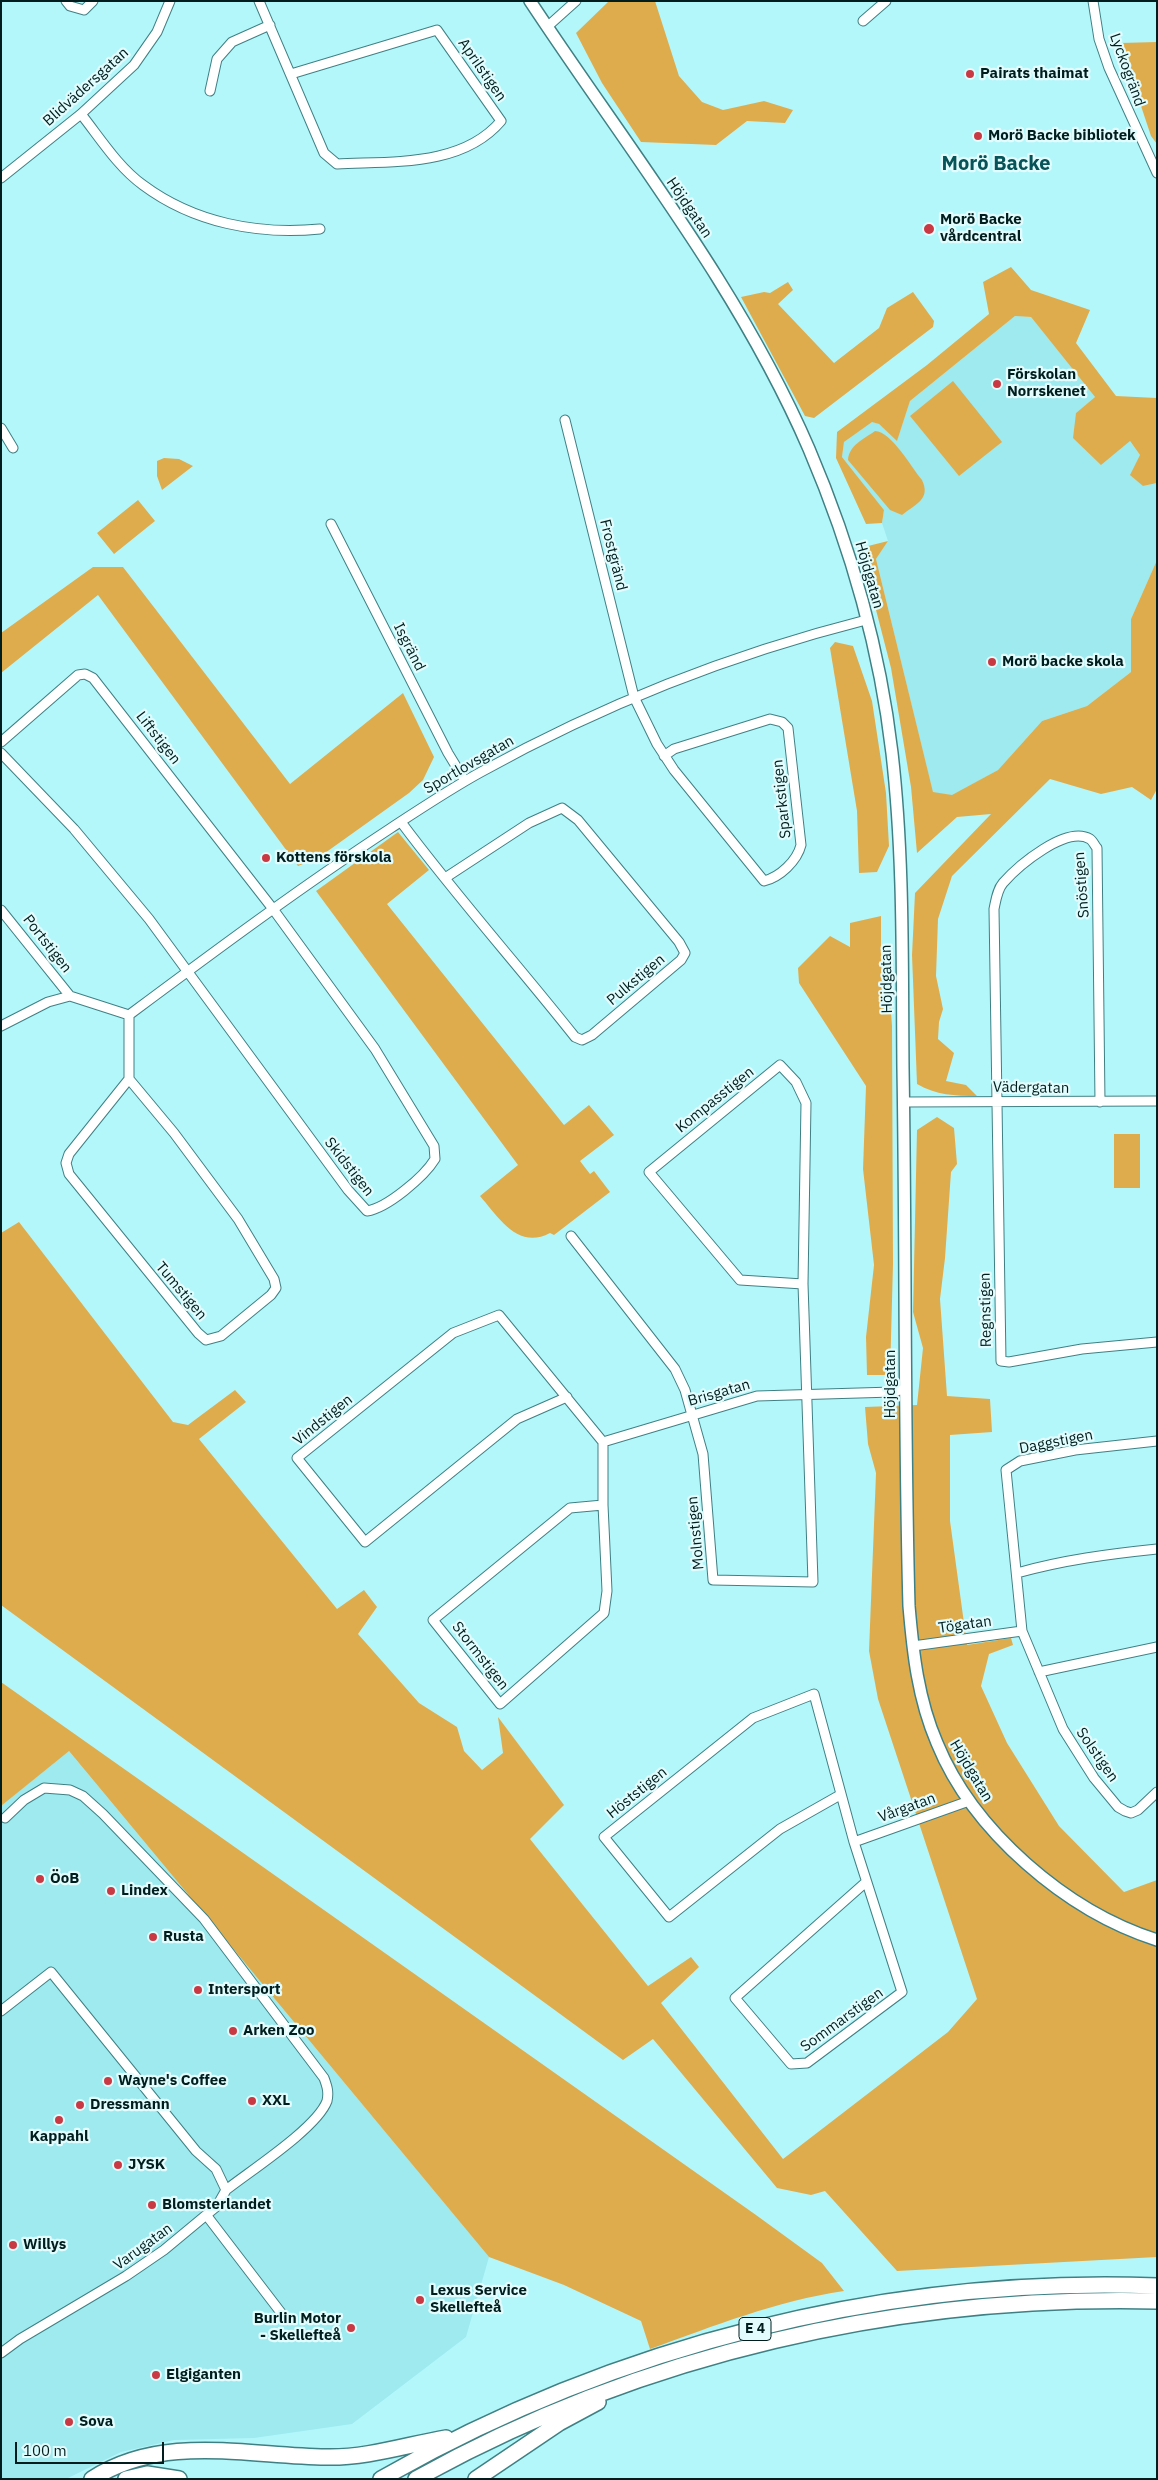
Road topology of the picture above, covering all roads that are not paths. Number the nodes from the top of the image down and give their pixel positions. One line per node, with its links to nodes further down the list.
1 (66, 1): 2 (street)
2 (93, 1)
3 (170, 1): 14 (street, Blidvädersgatan)
4 (260, 1): 10 (street, Aprilstigen)
5 (530, 1): 11 (street, Höjdgatan)
6 (576, 1): 11 (street)
7 (886, 1): 9 (street)
8 (1093, 1): 15 (street, Lyckogränd)
9 (863, 21)
10 (270, 25): 12 (street, Aprilstigen); 13 (street)
11 (547, 27): 22 (street, Höjdgatan)
12 (291, 74): 12 (street, Aprilstigen)
13 (210, 91)
14 (81, 114): 16 (street, Blidvädersgatan); 17 (street)
15 (1157, 173)
16 (1, 178)
17 (320, 229)
18 (565, 420): 23 (street, Frostgränd)
19 (1, 428): 20 (street)
20 (13, 448)
21 (331, 524): 27 (street, Isgränd)
22 (866, 620): 23 (street, Sportlovsgatan); 39 (street, Höjdgatan)
23 (634, 697): 26 (street, Sparkstigen); 27 (street, Sportlovsgatan)
24 (1, 742): 30 (street, Liftstigen)
25 (1, 753): 32 (street)
26 (664, 756): 26 (street, Sparkstigen)
27 (465, 781): 28 (street, Sportlovsgatan)
28 (400, 822): 29 (street, Pulkstigen); 30 (street, Sportlovsgatan)
29 (445, 878): 29 (street, Pulkstigen)
30 (273, 909): 32 (street, Sportlovsgatan); 32 (street, Skidstigen)
31 (1, 910): 33 (street, Portstigen)
32 (187, 972): 34 (street, Sportlovsgatan)
33 (70, 996): 34 (street, Portstigen); 35 (street, Portstigen)
34 (129, 1015): 36 (street)
35 (1, 1026)
36 (129, 1079): 36 (street, Tumstigen)
37 (997, 1100): 39 (street, Vädergatan); 40 (street, Vädergatan); 40 (street, Snöstigen); 43 (street, Regnstigen)
38 (1157, 1101): 40 (street, Vädergatan)
39 (904, 1102): 44 (street, Höjdgatan)
40 (1100, 1102)
41 (571, 1236): 47 (street, Molnstigen)
42 (803, 1284): 42 (street, Kompasstigen); 45 (street, Kompasstigen)
43 (1157, 1342)
44 (905, 1389): 45 (street, Brisgatan); 54 (street, Höjdgatan)
45 (808, 1394): 47 (street, Brisgatan); 47 (street, Molnstigen)
46 (567, 1397): 46 (street, Vindstigen); 49 (street, Vindstigen)
47 (692, 1416): 49 (street, Brisgatan)
48 (1157, 1441): 52 (street, Daggstigen)
49 (603, 1442): 50 (street, Stormstigen)
50 (603, 1505): 50 (street, Stormstigen)
51 (1157, 1549): 52 (street)
52 (1016, 1573): 53 (street, Daggstigen)
53 (1022, 1631): 54 (street, Tögatan); 56 (street, Solstigen)
54 (913, 1646): 59 (street, Höjdgatan)
55 (1157, 1647): 56 (street)
56 (1039, 1672): 57 (street, Solstigen)
57 (1157, 1792)
58 (840, 1795): 58 (street, Höststigen); 61 (street, Höststigen)
59 (969, 1802): 61 (street, Vårgatan); 63 (street, Höjdgatan)
60 (5, 1818): 65 (street, Varugatan)
61 (854, 1842): 62 (street, Sommarstigen)
62 (866, 1882): 62 (street, Sommarstigen)
63 (1157, 1940)
64 (1, 2012): 65 (street)
65 (226, 2190): 66 (street, Varugatan)
66 (207, 2216): 69 (street); 70 (street, Varugatan)
67 (1157, 2286): 72 (highway, E 4)
68 (1157, 2301): 71 (highway, E 4)
69 (282, 2314)
70 (1, 2353)
71 (659, 2372): 77 (highway, E 4); 78 (highway)
72 (461, 2435): 73 (highway); 76 (highway, E 4)
73 (92, 2479)
74 (126, 2479): 75 (highway)
75 (179, 2479)
76 (381, 2479)
77 (416, 2479)
78 (476, 2479)

